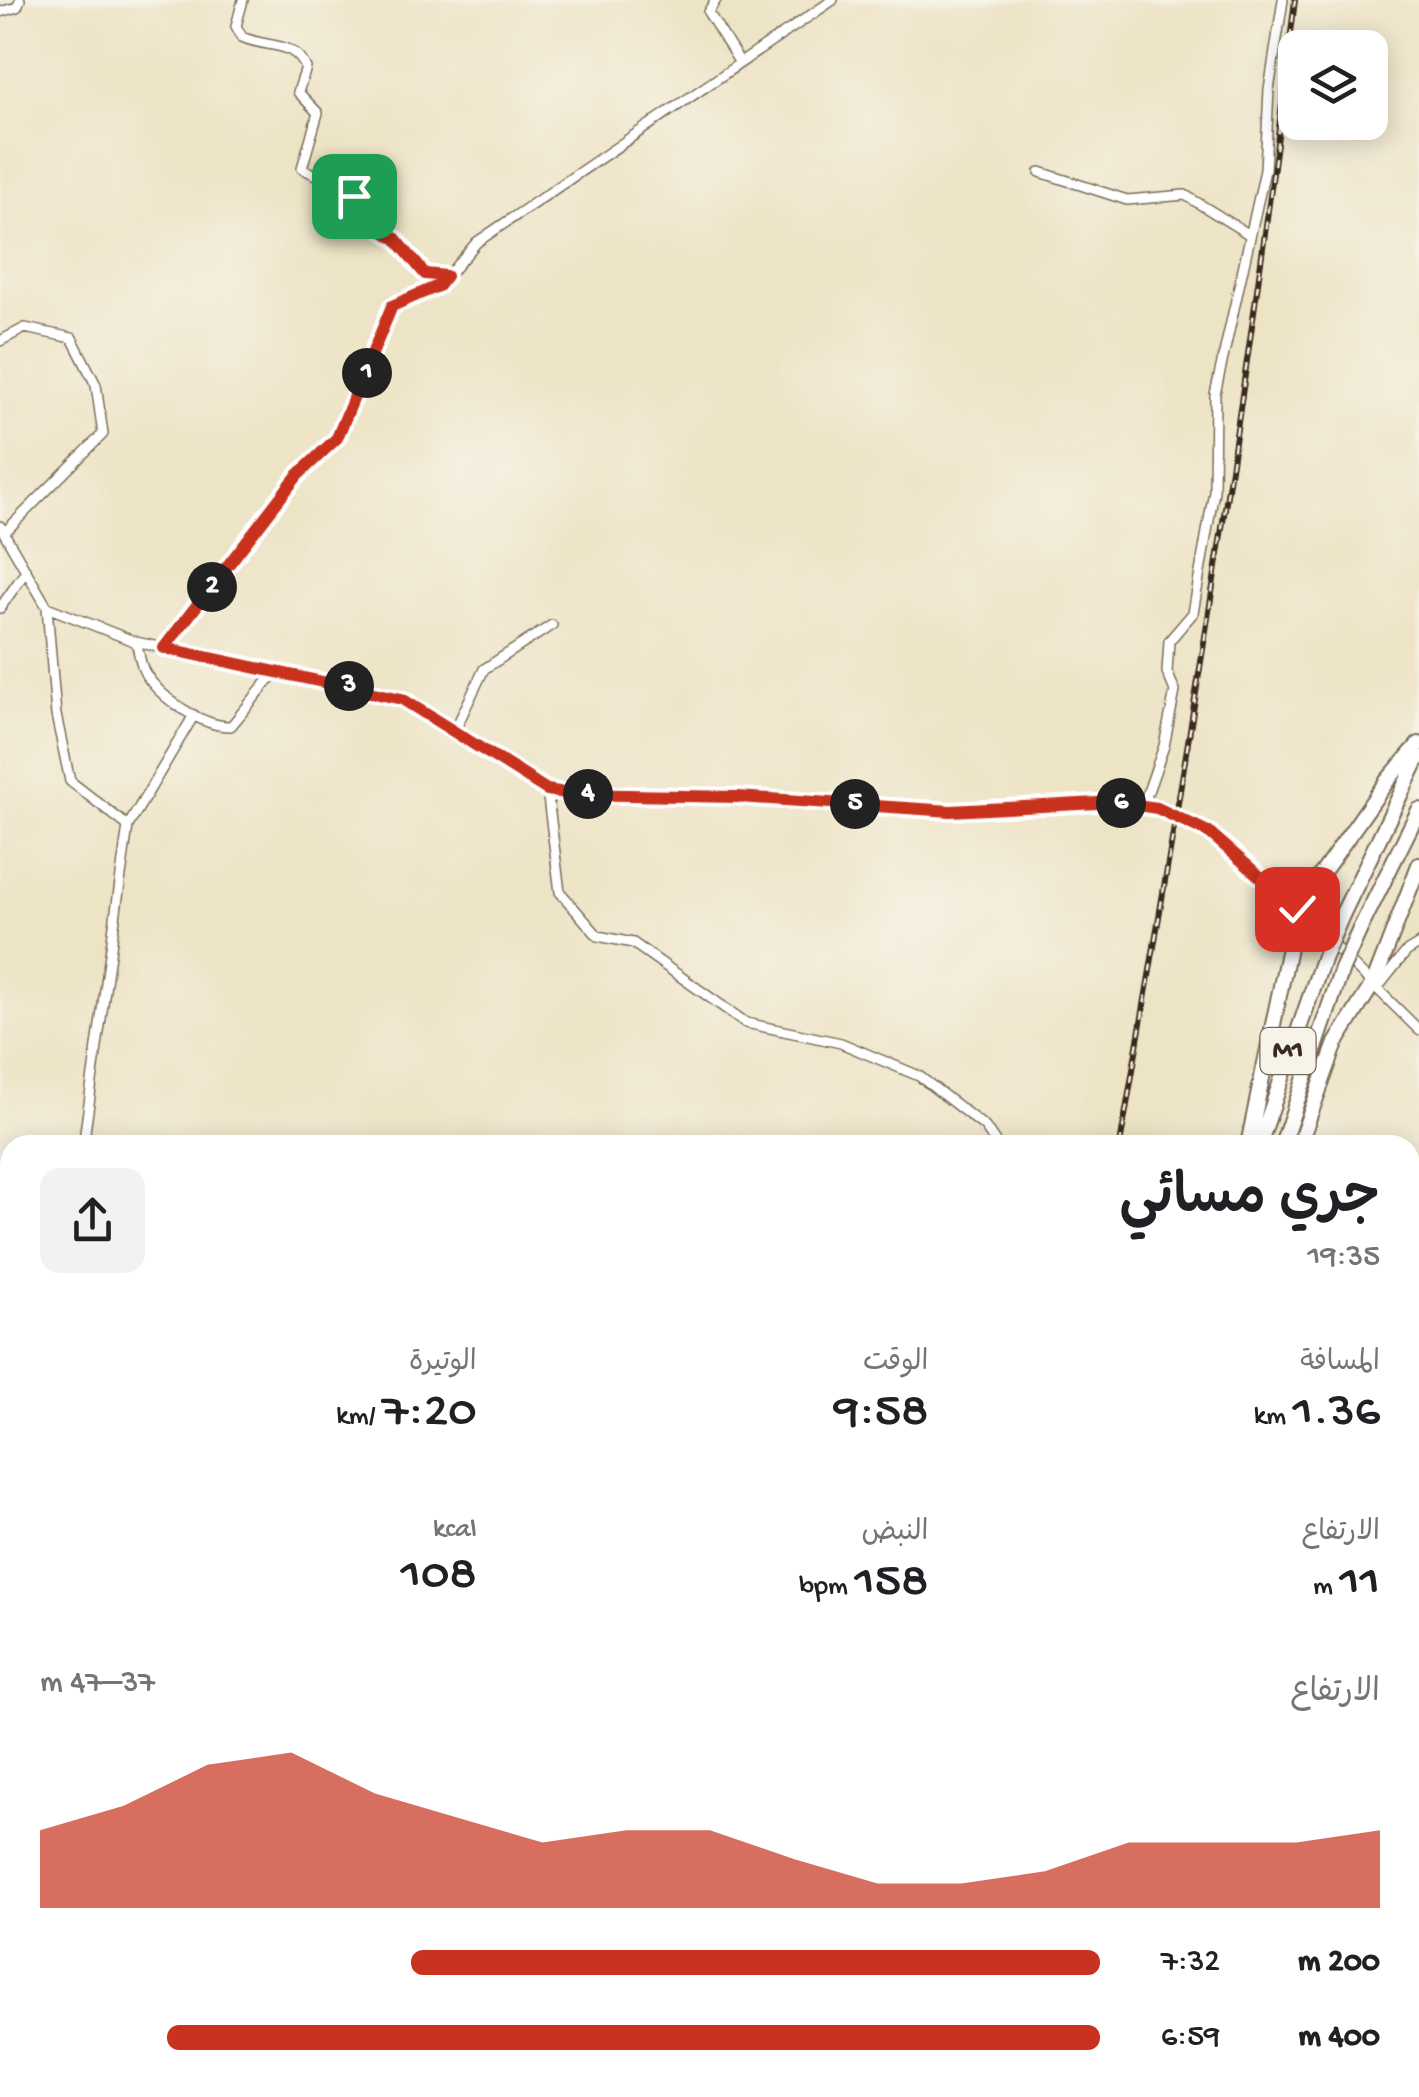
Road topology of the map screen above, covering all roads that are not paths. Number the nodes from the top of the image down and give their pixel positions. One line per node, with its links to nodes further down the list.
1 (20, 0): 6 (street)
2 (242, 0): 10 (street)
3 (716, 0): 7 (street)
4 (833, 0): 7 (street)
5 (1283, 0): 9 (street)
6 (0, 12)
7 (740, 63): 10 (street)
8 (1040, 172): 9 (street)
9 (1250, 236): 25 (street)
10 (446, 276): 18 (street)
11 (0, 341): 12 (street)
12 (2, 529): 13 (street)
13 (26, 571): 14 (street); 15 (street)
14 (47, 606): 17 (street); 27 (street)
15 (0, 608)
16 (552, 625): 21 (street)
17 (136, 642): 18 (street); 20 (street)
18 (164, 648): 19 (street)
19 (278, 669): 20 (street); 21 (street)
20 (194, 714): 27 (street)
21 (454, 732): 24 (street)
22 (1419, 744): 29 (highway)
23 (1419, 756): 36 (highway, M1, bridge)
24 (547, 790): 25 (street); 34 (street)
25 (1142, 806): 29 (street)
26 (1419, 810): 37 (highway, M1, bridge)
27 (128, 826): 33 (street)
28 (1419, 866): 31 (highway)
29 (1297, 909): 31 (street); 35 (highway)
30 (1419, 944): 31 (street)
31 (1376, 984): 32 (street); 38 (highway)
32 (1419, 1030)
33 (85, 1135)
34 (990, 1135)
35 (1250, 1135)
36 (1262, 1135)
37 (1285, 1135)
38 (1302, 1135)

